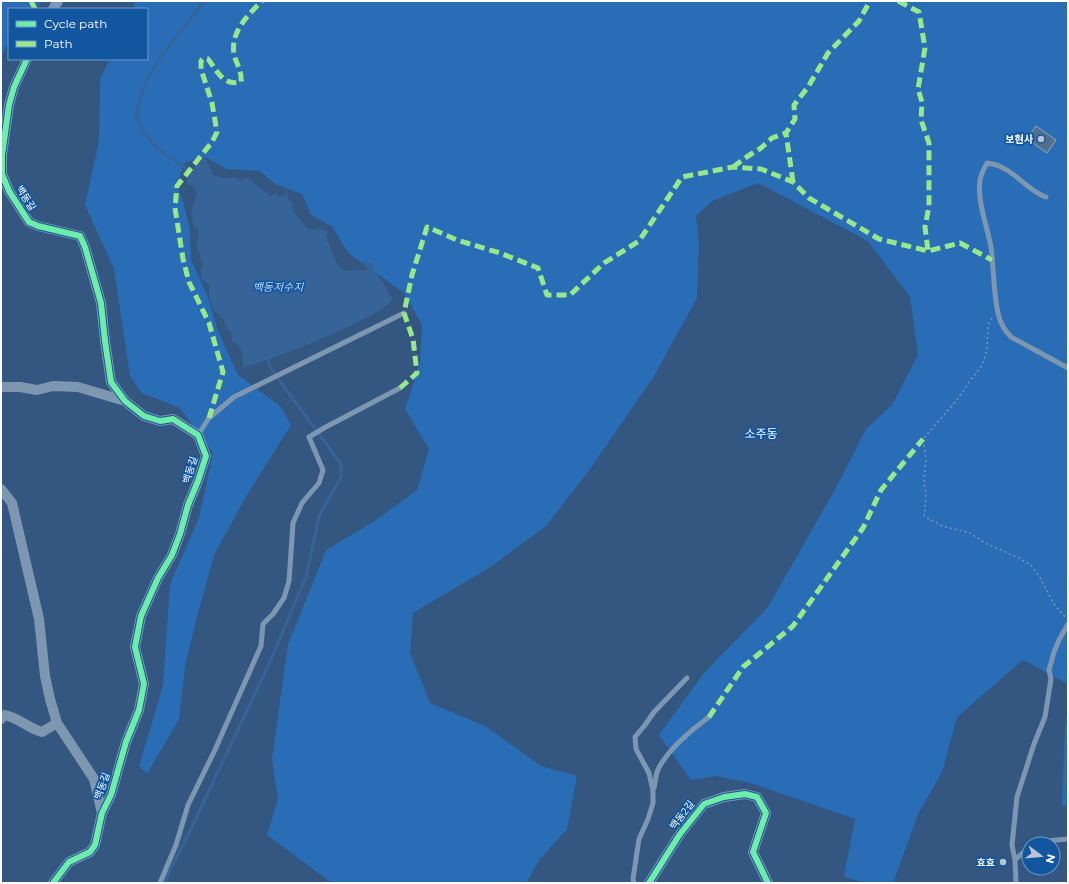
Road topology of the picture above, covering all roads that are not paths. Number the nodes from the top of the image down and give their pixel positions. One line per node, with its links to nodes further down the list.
1 (27, 60): 7 (street, 백동길)
2 (1046, 197): 4 (lane)
3 (404, 313): 8 (lane)
4 (1068, 368)
5 (1, 387): 7 (street)
6 (400, 388): 20 (lane)
7 (125, 402): 8 (street, 백동길)
8 (198, 435): 16 (street, 백동길)
9 (1, 489): 14 (street)
10 (1068, 624): 18 (lane)
11 (687, 678): 15 (lane)
12 (709, 717): 15 (lane)
13 (1, 718): 14 (street)
14 (57, 723): 16 (street)
15 (653, 791): 21 (lane)
16 (102, 813): 19 (street, 백동길)
17 (1021, 854): 18 (lane)
18 (1015, 860): 24 (lane)
19 (53, 883)
20 (160, 883)
21 (634, 883)
22 (649, 883): 23 (street, 백동2길)
23 (768, 883)
24 (1016, 883)

